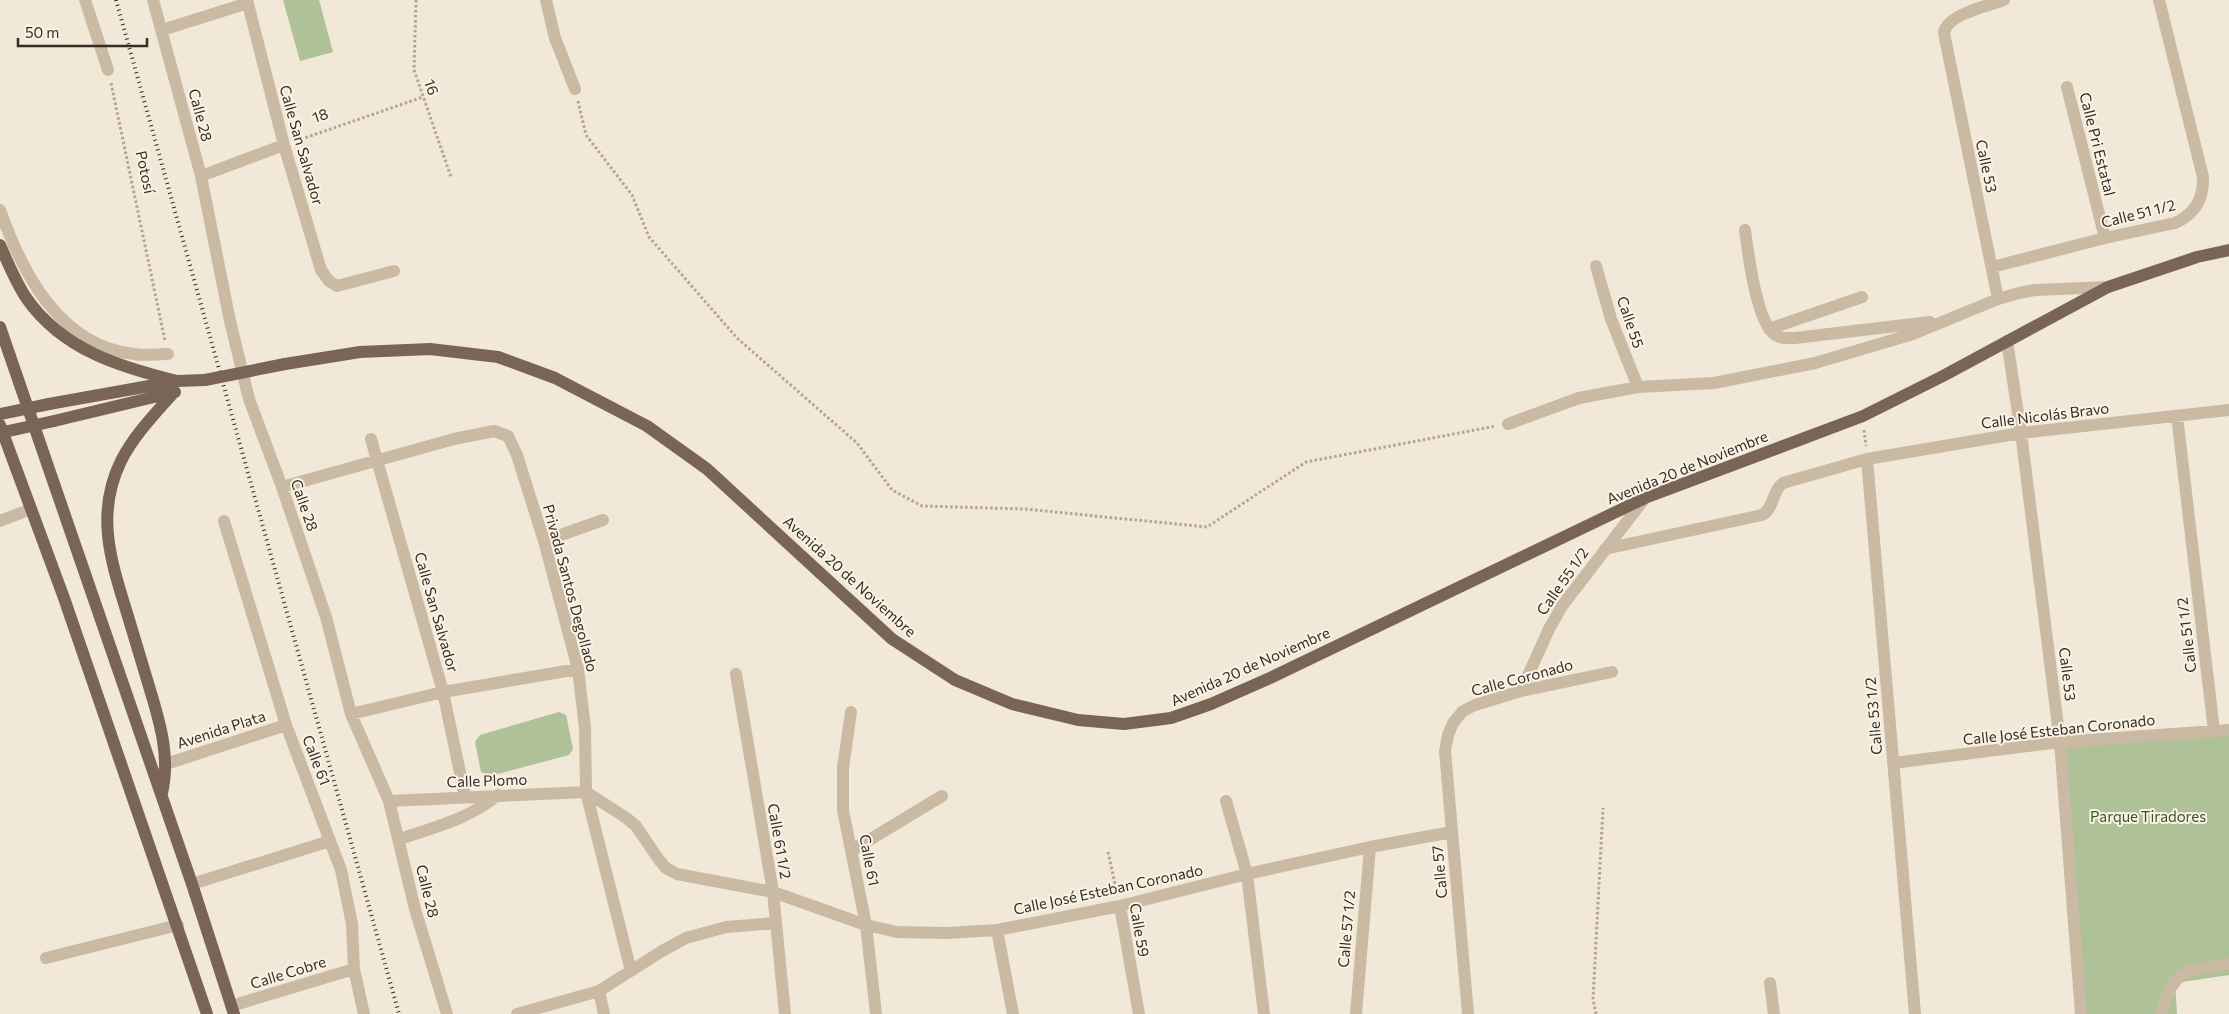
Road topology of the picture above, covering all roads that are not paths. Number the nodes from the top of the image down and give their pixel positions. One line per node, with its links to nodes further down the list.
1 (85, 0): 8 (street)
2 (153, 0): 7 (street, Calle 28)
3 (546, 0): 10 (street)
4 (2004, 0): 19 (street, Calle 53)
5 (2159, 0): 15 (street, Calle 51 1/2)
6 (247, 2): 7 (street); 11 (street, Calle San Salvador)
7 (162, 30): 12 (street, Calle 28)
8 (108, 70)
9 (2067, 87): 15 (street, Calle Pri Estatal)
10 (575, 89)
11 (284, 145): 12 (street); 20 (street, Calle San Salvador)
12 (200, 176): 41 (street, Calle 28)
13 (0, 210): 28 (street)
14 (1745, 230): 26 (street)
15 (2105, 238): 19 (street, Calle 51 1/2)
16 (0, 245): 29 (main road)
17 (2229, 250): 21 (main road, Avenida 20 de Noviembre)
18 (1596, 266): 30 (street, Calle 55)
19 (1992, 267): 23 (street, Calle 53)
20 (394, 271)
21 (2108, 287): 23 (street); 27 (main road, Avenida 20 de Noviembre)
22 (1862, 297): 26 (street)
23 (1998, 298): 24 (street)
24 (1946, 321): 26 (street); 30 (street)
25 (0, 327): 64 (main road)
26 (1769, 329)
27 (2007, 341): 37 (street, Calle 53); 42 (main road, Avenida 20 de Noviembre)
28 (168, 354)
29 (176, 387): 32 (main road, bridge); 36 (main road, bridge); 42 (main road, Avenida 20 de Noviembre, bridge); 62 (main road)
30 (1638, 387): 34 (street)
31 (2229, 410): 33 (street, Calle Nicolás Bravo)
32 (0, 414)
33 (2177, 416): 37 (street, Calle Nicolás Bravo); 59 (street, Calle 51 1/2)
34 (1508, 424)
35 (0, 425): 43 (main road)
36 (0, 433)
37 (2021, 433): 39 (street, Calle Nicolás Bravo); 60 (street, Calle 53)
38 (371, 439): 40 (street, Calle San Salvador)
39 (1867, 459): 48 (street, Calle Nicolás Bravo); 61 (street, Calle 53 1/2)
40 (378, 460): 41 (street); 47 (street, Privada Santos Degollado); 52 (street, Calle San Salvador)
41 (282, 487): 55 (street, Calle 28)
42 (1645, 498): 48 (street, Calle 55 1/2)
43 (31, 509): 45 (street); 80 (main road)
44 (603, 520): 47 (street)
45 (0, 521)
46 (224, 521): 56 (street, Calle 61)
47 (544, 541): 49 (street, Privada Santos Degollado)
48 (1605, 549): 53 (street, Calle 55 1/2)
49 (578, 669): 52 (street); 63 (street, Privada Santos Degollado)
50 (1612, 672): 53 (street, Calle Coronado)
51 (736, 674): 77 (street, Calle 61 1/2)
52 (443, 692): 55 (street); 66 (street, Calle San Salvador)
53 (1521, 692): 57 (street, Calle Coronado)
54 (851, 712): 74 (street, Calle 61)
55 (352, 714): 69 (street, Calle 28)
56 (286, 725): 62 (street, Avenida Plata); 72 (street, Calle 61)
57 (1450, 728): 70 (street, Calle 57)
58 (2229, 730): 59 (street, Calle José Esteban Coronado)
59 (2214, 732): 60 (street, Calle José Esteban Coronado)
60 (2060, 742): 61 (street, Calle José Esteban Coronado); 104 (street, Calle 53)
61 (1893, 763): 103 (street, Calle 53 1/2)
62 (166, 764): 64 (main road)
63 (586, 792): 65 (street, Calle Plomo); 77 (street, Calle José Esteban Coronado); 86 (street, Privada Santos Degollado)
64 (161, 795): 76 (main road)
65 (498, 795): 66 (street, Calle Plomo); 71 (street)
66 (465, 796): 69 (street, Calle Plomo)
67 (942, 796): 74 (street)
68 (1226, 800): 75 (street)
69 (390, 801): 71 (street, Calle 28)
70 (1452, 832): 73 (street, Calle José Esteban Coronado); 101 (street, Calle 57)
71 (400, 839): 92 (street, Calle 28)
72 (330, 841): 76 (street); 85 (street, Calle 61)
73 (1370, 847): 75 (street, Calle José Esteban Coronado); 100 (street, Calle 57 1/2)
74 (851, 851): 81 (street, Calle 61)
75 (1247, 874): 78 (street, Calle José Esteban Coronado); 99 (street)
76 (192, 884): 89 (main road)
77 (773, 892): 79 (street, Calle 61 1/2); 81 (street, Calle José Esteban Coronado)
78 (1120, 906): 82 (street, Calle José Esteban Coronado); 98 (street, Calle 59)
79 (776, 923): 86 (street); 95 (street, Calle 61 1/2)
80 (178, 925): 83 (street); 90 (main road)
81 (866, 926): 82 (street, Calle José Esteban Coronado); 96 (street, Calle 61)
82 (997, 930): 97 (street)
83 (46, 958)
84 (2229, 964): 105 (street)
85 (354, 969): 89 (street, Calle Cobre); 91 (street, Calle 61)
86 (631, 971): 88 (street)
87 (1770, 983): 102 (street)
88 (599, 991): 93 (street); 94 (street)
89 (233, 1010)
90 (207, 1014)
91 (364, 1014)
92 (447, 1014)
93 (517, 1014)
94 (604, 1014)
95 (784, 1014)
96 (876, 1014)
97 (1012, 1014)
98 (1139, 1014)
99 (1264, 1014)
100 (1356, 1014)
101 (1468, 1014)
102 (1774, 1014)
103 (1915, 1014)
104 (2081, 1014)
105 (2161, 1014)

